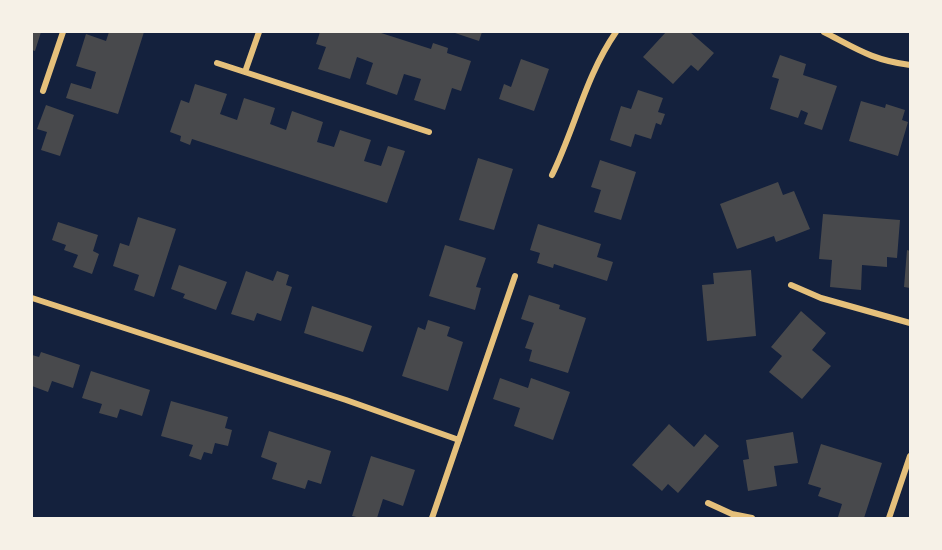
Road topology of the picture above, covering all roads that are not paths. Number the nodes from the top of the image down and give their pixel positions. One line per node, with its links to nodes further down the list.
1 (63, 32): 8 (street)
2 (259, 32): 7 (street)
3 (616, 32): 10 (street)
4 (824, 32): 6 (street)
5 (217, 63): 7 (street)
6 (910, 64)
7 (245, 72): 9 (street)
8 (43, 91)
9 (429, 132)
10 (552, 175)
11 (515, 276): 15 (street)
12 (791, 285): 14 (street)
13 (32, 298): 15 (street)
14 (910, 322)
15 (459, 440): 18 (street)
16 (910, 456): 20 (street)
17 (708, 503): 19 (street)
18 (432, 519)
19 (752, 519)
20 (889, 519)

